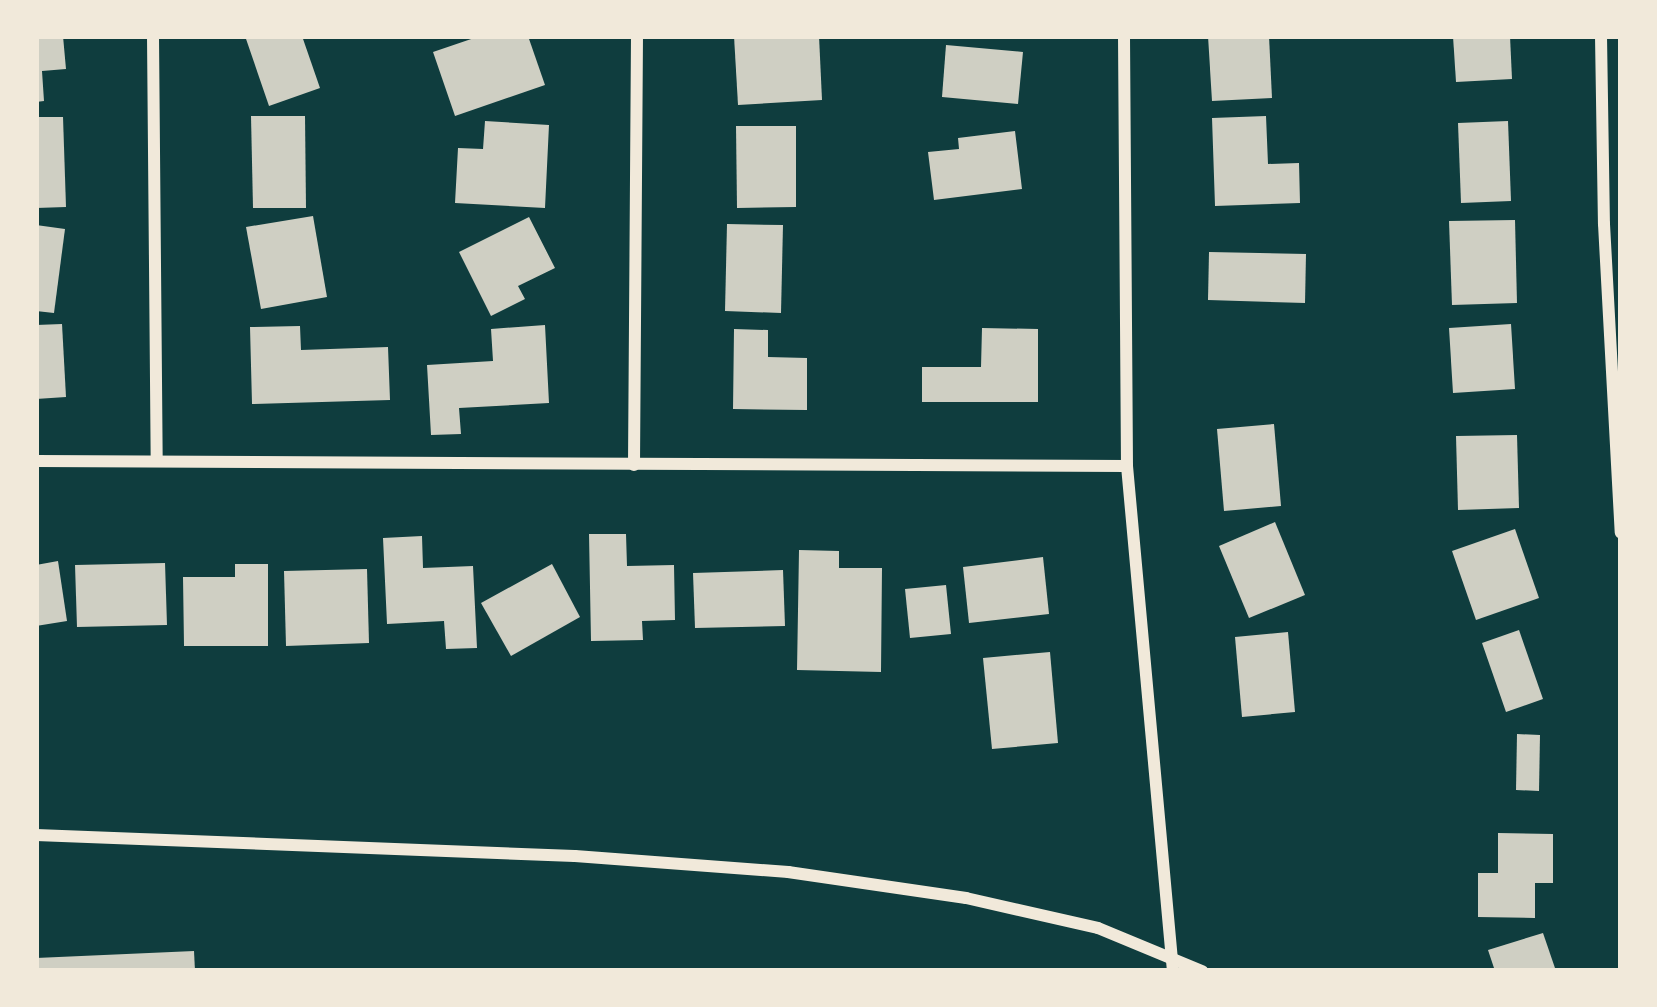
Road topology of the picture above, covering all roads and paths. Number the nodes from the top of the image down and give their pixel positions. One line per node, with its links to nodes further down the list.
1 (152, 36): 6 (street)
2 (638, 36): 7 (street)
3 (1124, 36): 8 (street)
4 (1601, 36): 9 (street)
5 (36, 461): 6 (street)
6 (157, 461): 7 (street)
7 (634, 465): 8 (street)
8 (1127, 466): 11 (street)
9 (1621, 533)
10 (36, 835): 11 (street)
11 (1173, 966): 12 (street)
12 (1202, 971)

